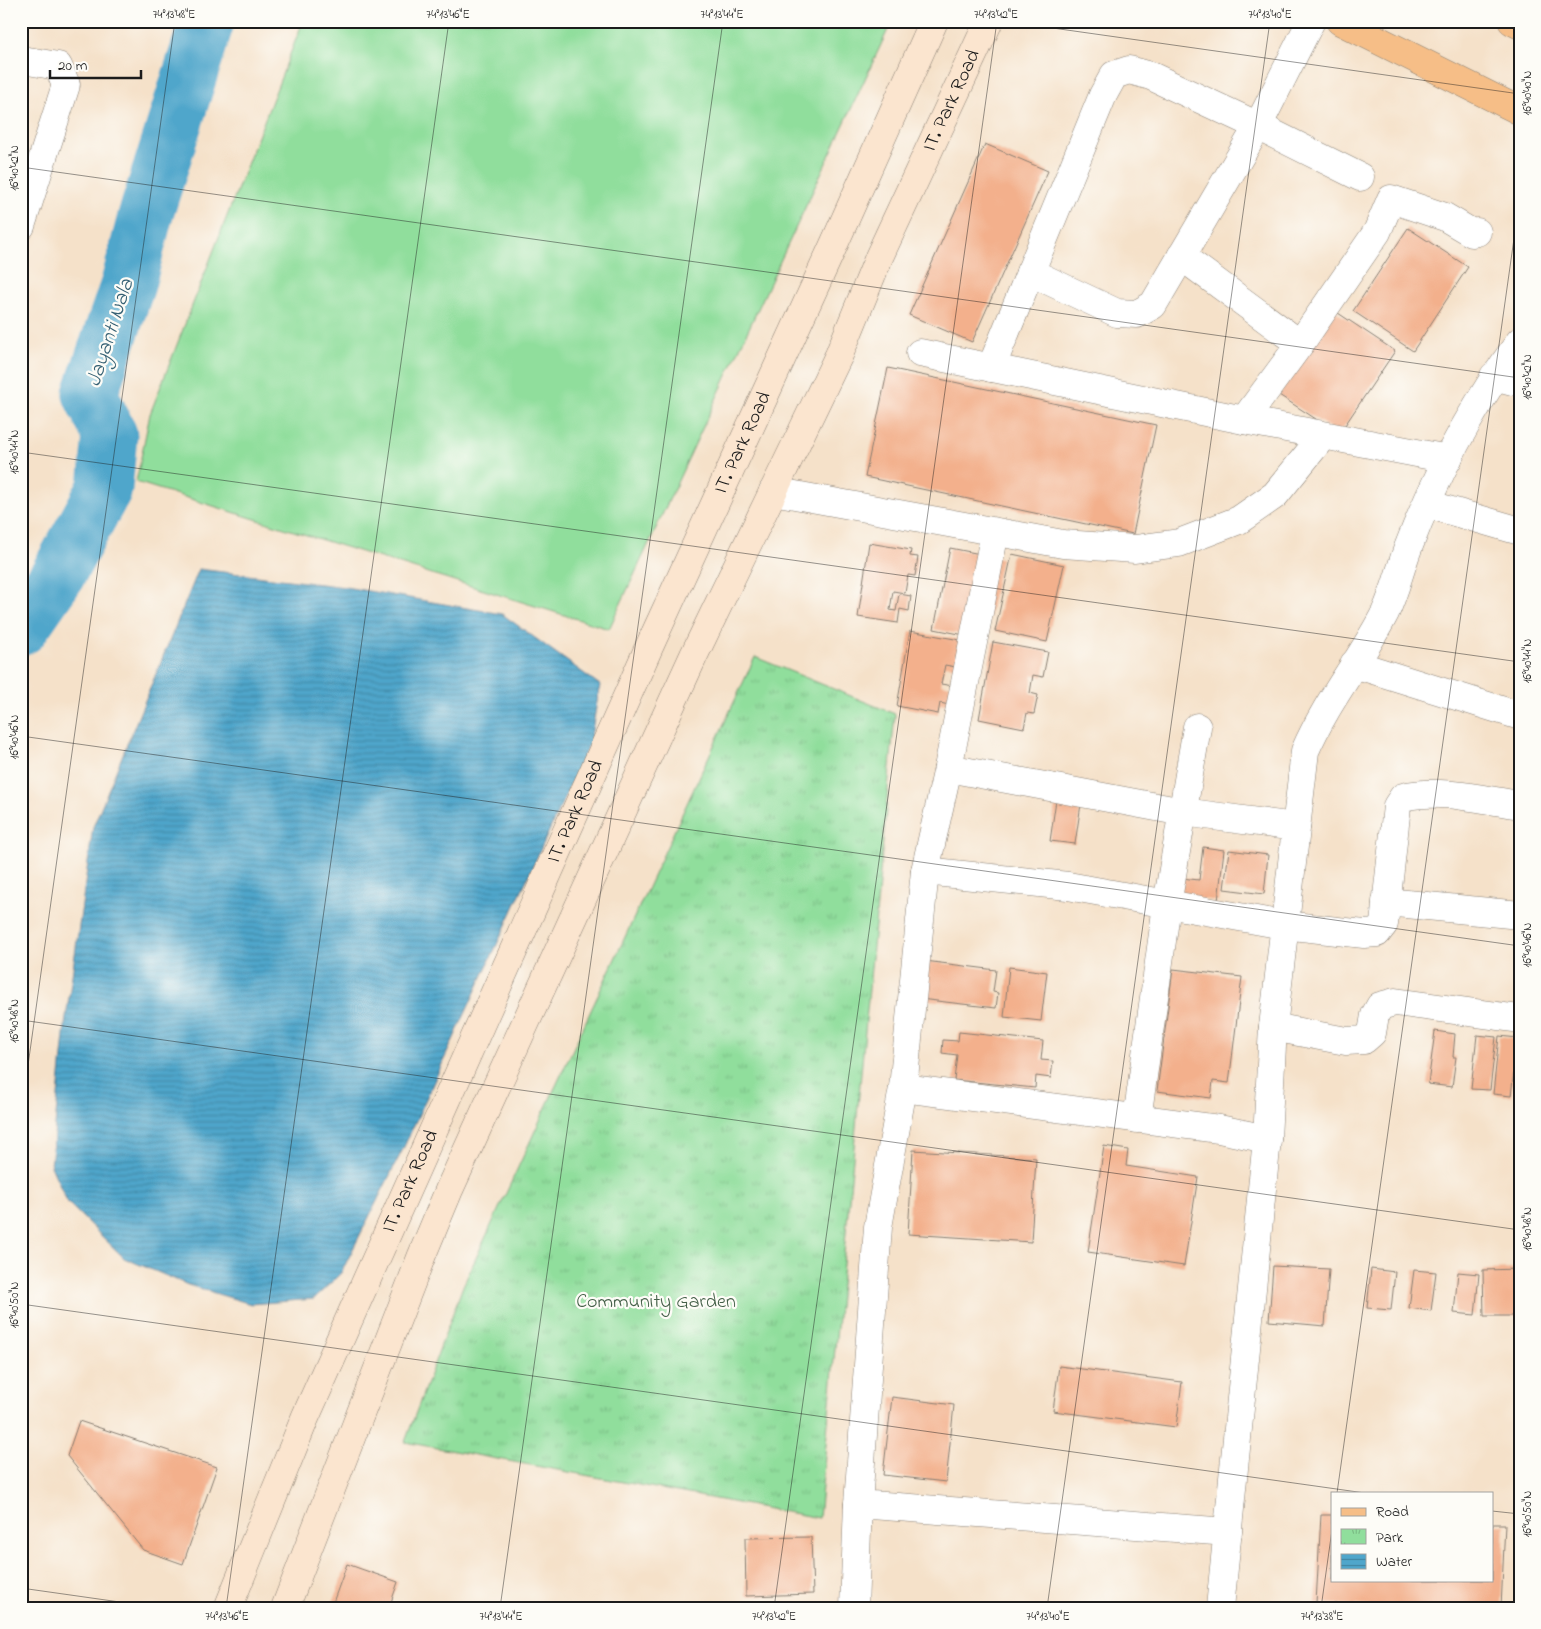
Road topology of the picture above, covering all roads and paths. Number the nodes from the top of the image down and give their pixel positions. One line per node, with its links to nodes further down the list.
1 (934, 21): 47 (main road, IT. Park Road)
2 (989, 21): 24 (main road, IT. Park Road)
3 (1311, 21): 9 (street)
4 (1340, 21): 8 (main road)
5 (1512, 21): 6 (main road)
6 (1520, 25)
7 (21, 62): 11 (street)
8 (1520, 111)
9 (1258, 126): 10 (street); 13 (street); 14 (street)
10 (1360, 177)
11 (21, 226)
12 (1477, 232): 16 (street)
13 (1181, 256): 14 (street); 16 (street)
14 (1030, 272): 18 (street)
15 (1520, 340): 19 (street)
16 (1300, 344): 21 (street)
17 (920, 353): 18 (street)
18 (991, 368): 21 (street)
19 (1494, 376): 20 (street); 23 (street)
20 (1520, 383)
21 (1244, 420): 22 (street)
22 (1324, 436): 23 (street); 27 (street)
23 (1448, 459): 25 (street)
24 (773, 491): 27 (street); 48 (main road, IT. Park Road)
25 (1427, 504): 26 (street); 28 (street)
26 (1520, 531)
27 (994, 532): 31 (street)
28 (1354, 664): 29 (street); 34 (street)
29 (1520, 716)
30 (1197, 727): 33 (street)
31 (948, 768): 33 (street); 35 (street)
32 (1520, 804): 36 (street)
33 (1183, 812): 34 (street); 37 (street)
34 (1296, 827): 39 (street)
35 (925, 871): 37 (street); 42 (street)
36 (1386, 902): 38 (street); 39 (street)
37 (1167, 905): 39 (street); 43 (street)
38 (1520, 916)
39 (1284, 925): 41 (street)
40 (1520, 1019): 41 (street)
41 (1273, 1027): 44 (street)
42 (903, 1088): 43 (street); 45 (street)
43 (1137, 1119): 44 (street)
44 (1267, 1139): 46 (street)
45 (858, 1504): 46 (street); 49 (street)
46 (1228, 1532): 50 (street)
47 (228, 1608)
48 (286, 1608)
49 (854, 1608)
50 (1220, 1608)

